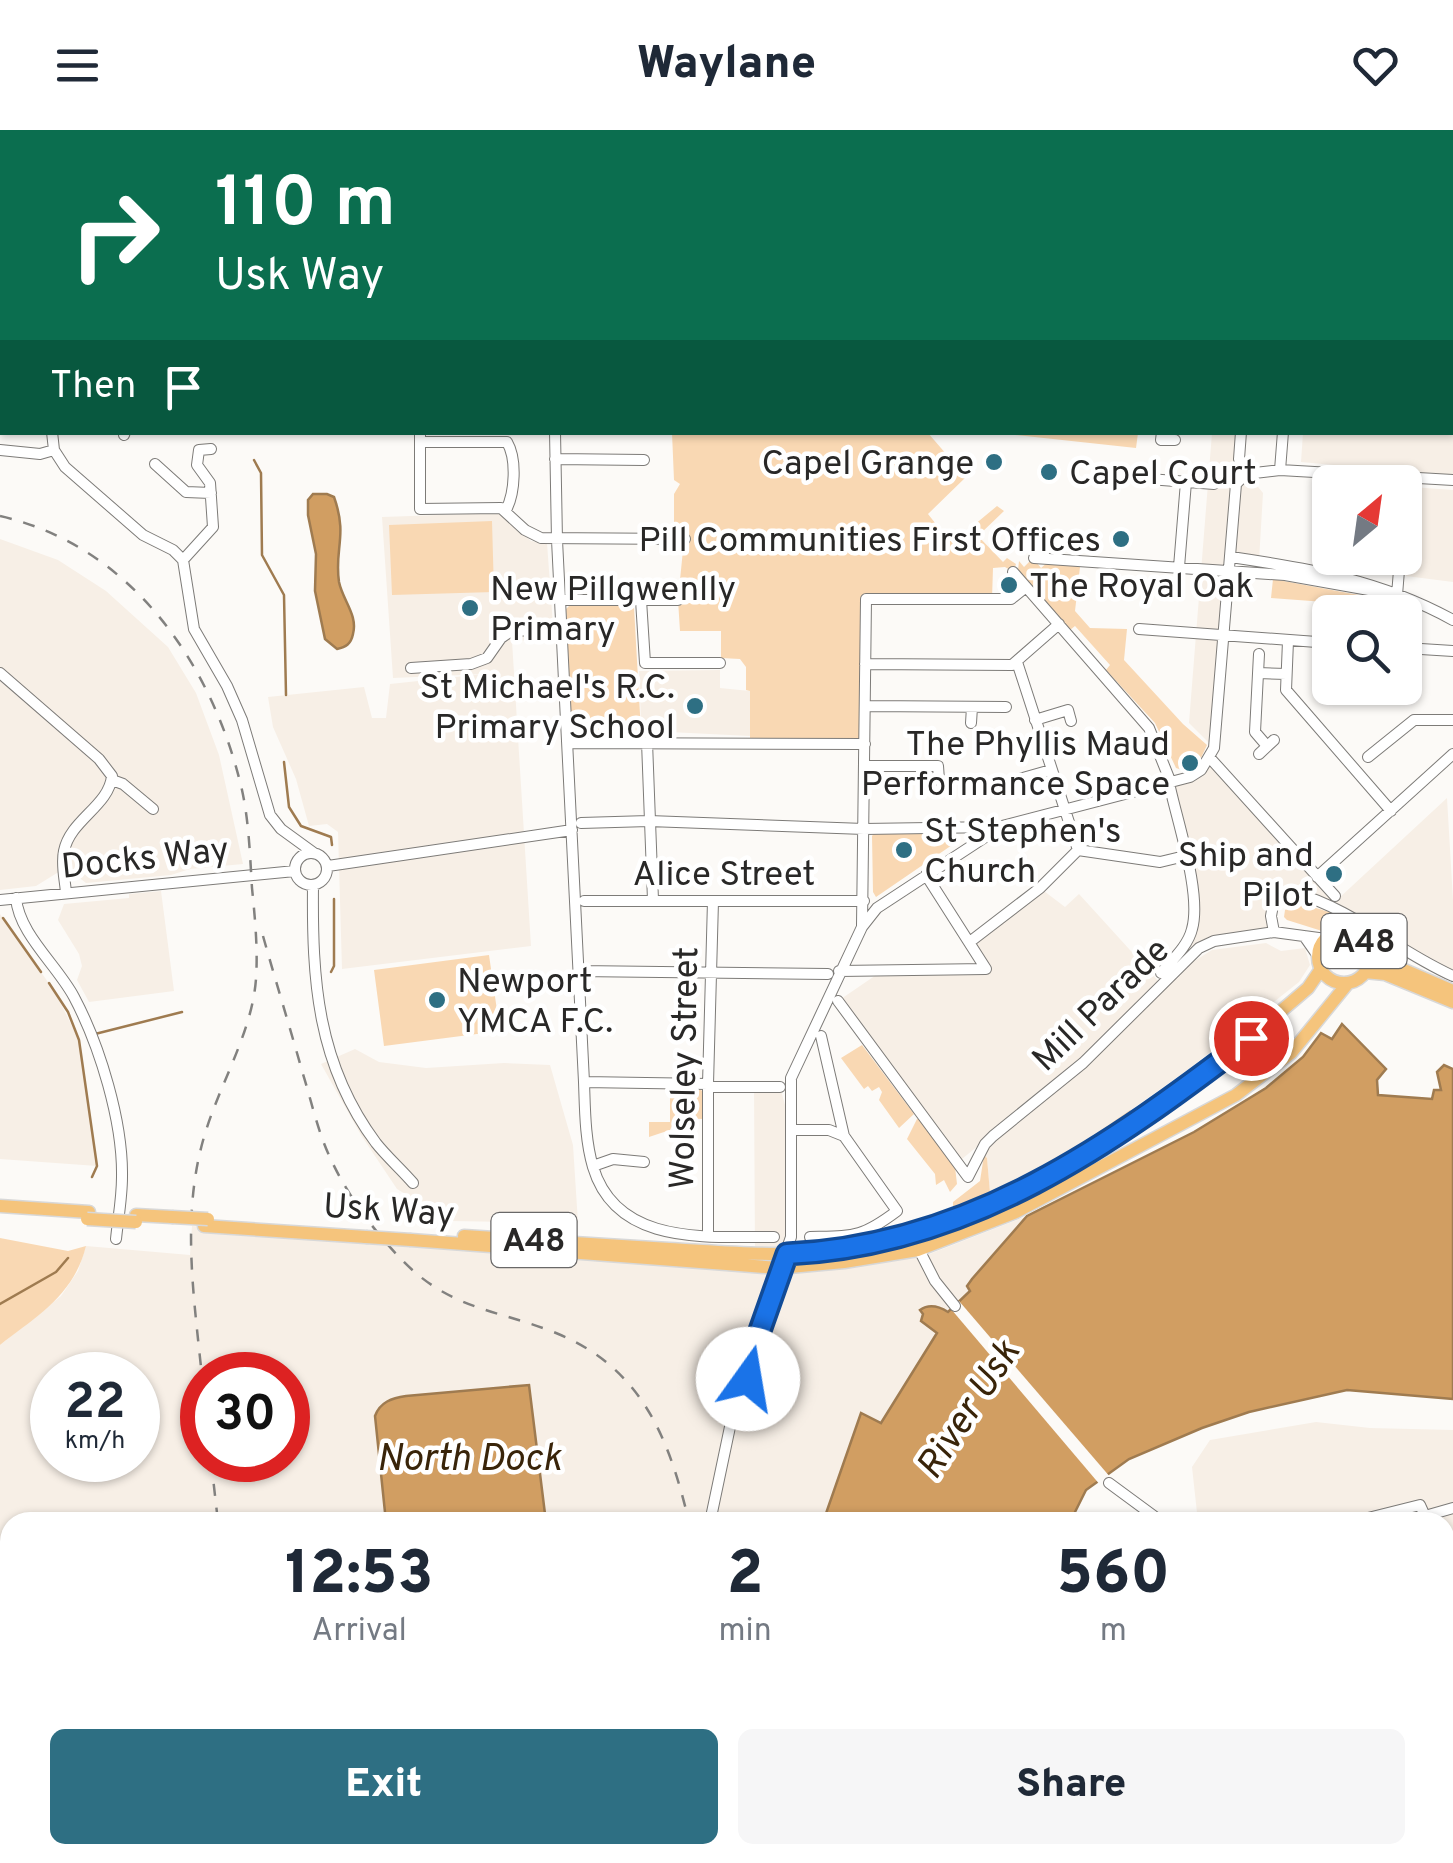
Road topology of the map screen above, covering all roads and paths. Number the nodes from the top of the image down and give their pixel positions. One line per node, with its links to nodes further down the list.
1 (460, 130): 2 (street)
2 (471, 130)
3 (52, 435): 12 (street)
4 (555, 435): 13 (street)
5 (1162, 435): 9 (street)
6 (1241, 435): 18 (street)
7 (1282, 435): 16 (street)
8 (420, 437): 25 (street); 25 (street)
9 (1175, 440)
10 (210, 449): 24 (street)
11 (0, 450): 12 (street)
12 (54, 450): 30 (street)
13 (555, 459): 14 (street); 27 (street)
14 (644, 460)
15 (155, 464): 24 (street)
16 (1280, 470): 17 (street); 18 (street)
17 (1312, 472)
18 (1246, 474): 28 (street)
19 (1422, 479): 21 (street)
20 (1149, 480): 22 (street)
21 (1453, 480)
22 (1186, 482): 23 (street); 31 (street)
23 (1214, 484)
24 (212, 493): 30 (street)
25 (506, 510): 27 (street)
26 (684, 539): 27 (street)
27 (556, 540): 37 (street)
28 (1231, 557): 32 (street); 36 (street)
29 (1034, 558): 31 (street)
30 (182, 560): 85 (street)
31 (1179, 567): 32 (street)
32 (1229, 570): 35 (street); 45 (street)
33 (1013, 572): 34 (street, Mill Parade)
34 (1026, 586): 42 (street, Mill Parade); 53 (street)
35 (1364, 595)
36 (1383, 595)
37 (560, 600): 38 (street); 44 (street)
38 (640, 600): 39 (street); 52 (street)
39 (678, 600)
40 (1422, 611): 41 (street)
41 (1453, 620)
42 (1059, 624): 51 (street); 76 (street, Mill Parade)
43 (1139, 628): 45 (street)
44 (562, 629): 54 (street); 66 (street)
45 (1224, 636): 46 (street); 71 (street)
46 (1288, 641): 47 (street); 57 (street)
47 (1312, 642)
48 (1422, 649): 49 (street)
49 (1453, 652)
50 (1259, 654): 56 (street)
51 (1018, 662): 53 (street); 61 (street)
52 (720, 663)
53 (865, 664): 58 (street)
54 (411, 668)
55 (0, 673): 74 (street)
56 (1258, 673): 57 (street); 68 (street)
57 (1286, 674): 79 (street)
58 (865, 706): 59 (street); 67 (street)
59 (972, 707): 60 (street); 64 (street)
60 (1006, 707)
61 (1035, 720): 62 (street); 73 (street)
62 (1071, 720)
63 (1453, 720): 70 (street)
64 (971, 723)
65 (647, 742): 66 (street); 67 (street); 81 (street)
66 (568, 743): 82 (street)
67 (864, 744): 72 (street)
68 (1267, 747)
69 (1453, 754): 79 (street)
70 (1368, 757)
71 (1210, 758): 76 (street); 92 (street)
72 (864, 766): 75 (street); 84 (street)
73 (1050, 770): 77 (street); 80 (street)
74 (112, 780): 78 (street); 94 (street)
75 (939, 780)
76 (1170, 783): 80 (street); 88 (street, Mill Parade)
77 (998, 785)
78 (153, 809)
79 (1390, 810): 92 (street)
80 (1065, 811): 83 (street); 86 (street)
81 (649, 821): 82 (street); 84 (street); 98 (street)
82 (577, 826): 90 (street); 109 (street)
83 (1002, 826): 84 (street); 91 (street)
84 (864, 829): 101 (street)
85 (292, 837): 87 (street); 89 (street)
86 (1078, 850): 88 (street); 106 (street)
87 (314, 853): 89 (street, Docks Way); 90 (street)
88 (1185, 856): 113 (street, Mill Parade)
89 (297, 865): 93 (street); 94 (street, Docks Way)
90 (328, 866): 93 (street)
91 (926, 875): 102 (street); 106 (street)
92 (1318, 877): 95 (street)
93 (313, 886): 127 (street, Usk Way)
94 (66, 892): 96 (street, Docks Way)
95 (1335, 896)
96 (16, 898): 97 (street, Docks Way); 136 (street)
97 (0, 900)
98 (653, 900): 99 (street, Alice Street); 100 (street, Alice Street)
99 (584, 901)
100 (713, 902): 101 (street, Alice Street); 110 (street, Wolseley Street)
101 (864, 902): 102 (street)
102 (862, 926): 111 (street)
103 (1274, 932): 104 (street, Mill Parade); 114 (street); 117 (street, Mill Parade)
104 (1303, 935): 105 (street, Mill Parade); 108 (street)
105 (1326, 939): 107 (main road, A48); 108 (main road, A48)
106 (970, 942): 111 (street)
107 (1368, 946): 112 (main road, A48); 116 (main road, A48)
108 (1320, 962): 115 (main road, A48); 131 (main road, Usk Way / A48)
109 (578, 971): 110 (street); 120 (street)
110 (712, 972): 111 (street); 121 (street, Wolseley Street)
111 (833, 972): 123 (street)
112 (1365, 972): 115 (main road, A48); 118 (main road, A48)
113 (1161, 973)
114 (1453, 976)
115 (1348, 983): 137 (main road, Usk Way / A48)
116 (1453, 991)
117 (838, 1001)
118 (1453, 1002)
119 (822, 1036): 124 (street)
120 (584, 1082): 121 (street); 126 (street)
121 (708, 1085): 122 (street); 133 (street, Wolseley Street)
122 (780, 1087)
123 (792, 1130): 124 (street); 138 (street)
124 (844, 1136): 135 (street)
125 (644, 1162): 126 (street)
126 (593, 1166): 133 (street)
127 (412, 1184)
128 (0, 1206): 130 (main road, Usk Way / A48)
129 (0, 1214): 130 (main road, Usk Way / A48)
130 (88, 1215): 132 (main road, Usk Way / A48, bridge)
131 (911, 1234): 137 (street); 138 (main road, Usk Way / A48)
132 (406, 1236): 138 (main road, Usk Way / A48); 139 (main road, Usk Way / A48)
133 (708, 1236): 134 (street)
134 (774, 1237)
135 (810, 1237)
136 (116, 1239)
137 (918, 1250): 139 (main road, Usk Way / A48); 140 (street)
138 (787, 1254): 139 (street)
139 (780, 1268): 142 (street)
140 (955, 1306)
141 (1109, 1484): 143 (street)
142 (712, 1512)
143 (1148, 1512)
144 (1392, 1512): 145 (street)
145 (1423, 1512)

